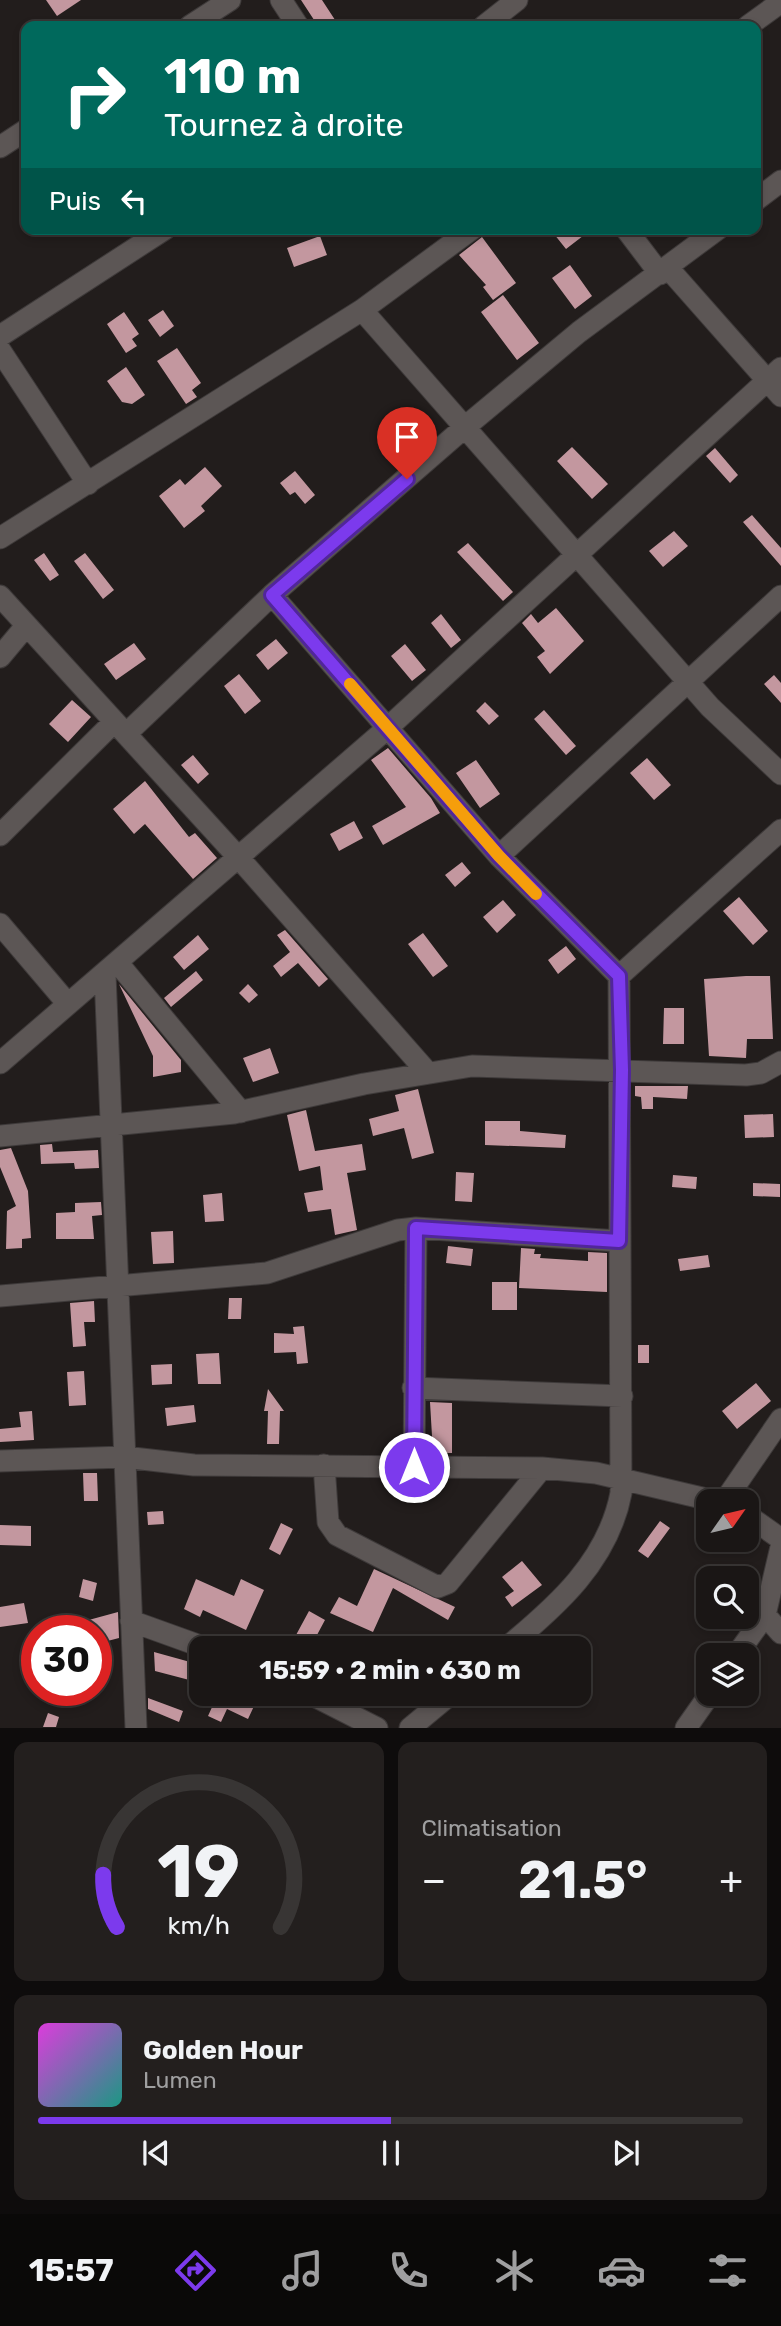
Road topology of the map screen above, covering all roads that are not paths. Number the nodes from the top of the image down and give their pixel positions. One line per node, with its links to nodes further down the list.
1 (230, 0): 5 (street)
2 (281, 0): 6 (street)
3 (517, 0): 7 (street)
4 (781, 2): 8 (street)
5 (198, 21)
6 (295, 21)
7 (490, 21)
8 (755, 21)
9 (21, 133): 10 (street)
10 (0, 147)
11 (781, 180): 12 (street)
12 (761, 196)
13 (156, 235): 19 (street)
14 (464, 235): 18 (street)
15 (631, 235): 17 (street)
16 (710, 235): 17 (street)
17 (664, 271): 21 (street); 22 (street)
18 (362, 310): 22 (street); 23 (street)
19 (0, 336)
20 (0, 349): 23 (street)
21 (776, 382): 25 (street)
22 (466, 427): 25 (street); 26 (street)
23 (88, 484): 24 (street)
24 (0, 538)
25 (577, 555): 31 (street); 32 (street)
26 (272, 595): 32 (street); 33 (street)
27 (0, 596): 29 (street)
28 (781, 596): 31 (street)
29 (26, 626): 30 (street); 33 (street)
30 (0, 657)
31 (688, 682): 34 (street); 37 (street)
32 (387, 727): 37 (street); 38 (street)
33 (120, 728): 36 (street); 38 (street)
34 (781, 774)
35 (781, 830): 41 (street)
36 (0, 835)
37 (499, 856): 41 (street)
38 (238, 858): 40 (street); 46 (street)
39 (0, 924): 42 (street)
40 (111, 968): 42 (street); 47 (street); 48 (street)
41 (619, 976): 45 (street)
42 (68, 1004): 43 (street)
43 (0, 1063)
44 (780, 1068): 45 (street)
45 (622, 1070): 46 (street); 51 (street)
46 (428, 1073): 47 (street)
47 (241, 1112): 48 (street)
48 (111, 1125): 49 (street); 52 (street)
49 (0, 1136)
50 (416, 1228): 51 (street); 52 (street); 54 (street)
51 (619, 1241): 55 (street)
52 (117, 1285): 53 (street); 57 (street)
53 (0, 1296)
54 (413, 1388): 55 (street); 60 (street)
55 (622, 1396): 62 (street)
56 (781, 1419): 63 (street)
57 (124, 1457): 58 (street); 59 (street); 69 (street)
58 (0, 1461)
59 (324, 1465): 60 (street); 61 (street)
60 (414, 1467): 61 (street)
61 (542, 1468): 62 (street)
62 (620, 1479): 64 (street); 71 (street)
63 (733, 1489)
64 (696, 1497)
65 (760, 1524): 66 (street)
66 (781, 1539)
67 (781, 1547): 68 (street)
68 (765, 1615): 70 (street); 73 (street)
69 (131, 1621): 72 (street); 77 (street)
70 (781, 1633)
71 (520, 1636)
72 (189, 1642)
73 (745, 1643)
74 (334, 1706): 78 (street)
75 (436, 1706): 79 (street)
76 (701, 1706): 80 (street)
77 (136, 1727)
78 (377, 1727)
79 (410, 1727)
80 (686, 1727)

